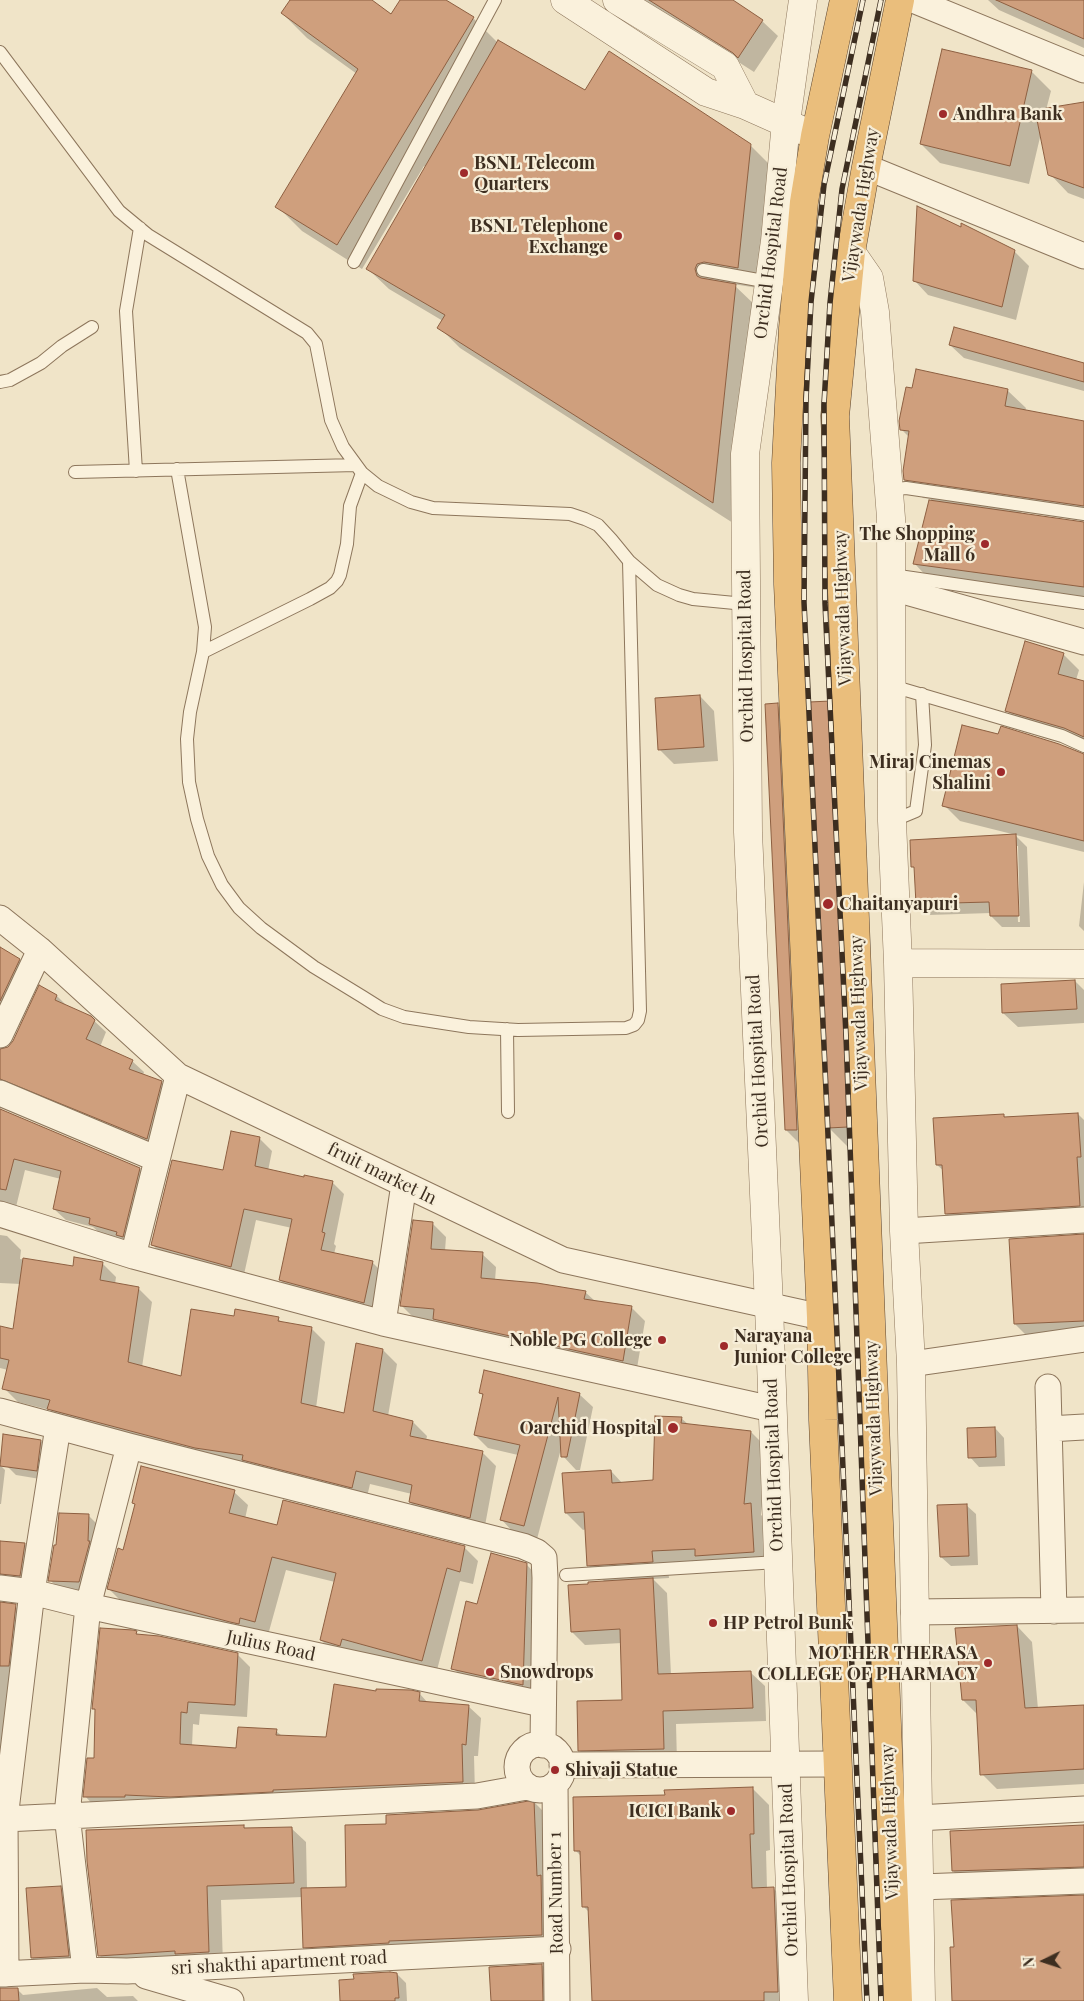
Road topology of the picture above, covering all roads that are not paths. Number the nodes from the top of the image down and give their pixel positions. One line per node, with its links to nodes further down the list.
1 (496, 0): 17 (lane)
2 (565, 0): 10 (street)
3 (617, 0): 10 (street)
4 (803, 0): 11 (street, Orchid Hospital Road)
5 (844, 0): 12 (highway)
6 (900, 0): 13 (highway, Vijaywada Highway)
7 (913, 0): 9 (street)
8 (0, 52): 14 (lane)
9 (1084, 70)
10 (744, 105): 11 (street)
11 (786, 122): 12 (street); 19 (street, Orchid Hospital Road)
12 (815, 136): 54 (highway)
13 (866, 167): 15 (highway, Vijaywada Highway); 16 (street)
14 (140, 228): 23 (lane); 24 (lane)
15 (851, 252): 26 (street); 83 (highway, Vijaywada Highway)
16 (1084, 256)
17 (354, 262)
18 (702, 270): 19 (lane)
19 (769, 282): 31 (street, Orchid Hospital Road)
20 (92, 327): 21 (lane)
21 (0, 382)
22 (177, 469): 23 (lane); 24 (lane); 33 (lane)
23 (359, 469): 28 (lane); 33 (lane)
24 (136, 470): 25 (lane)
25 (74, 472)
26 (902, 490): 27 (lane); 29 (street)
27 (1084, 514)
28 (629, 561): 31 (lane); 42 (lane)
29 (897, 580): 30 (lane); 32 (street); 34 (street)
30 (1084, 603)
31 (745, 604): 53 (street, Orchid Hospital Road)
32 (1084, 642)
33 (204, 652): 42 (lane)
34 (892, 686): 35 (lane); 37 (street)
35 (922, 694): 36 (lane); 37 (lane)
36 (1084, 746)
37 (904, 816): 40 (street)
38 (0, 918): 39 (street, fruit market ln)
39 (40, 950): 43 (street); 44 (street, fruit market ln)
40 (898, 964): 41 (street); 51 (street)
41 (1084, 964)
42 (507, 1029): 46 (lane)
43 (0, 1032)
44 (178, 1076): 47 (street); 48 (street, fruit market ln)
45 (0, 1093): 47 (street)
46 (508, 1112)
47 (157, 1159): 52 (street)
48 (404, 1184): 53 (street, fruit market ln); 55 (street)
49 (0, 1214): 52 (street)
50 (1084, 1220): 51 (street)
51 (904, 1231): 57 (street)
52 (133, 1256): 55 (street)
53 (769, 1306): 54 (street, fruit market ln); 59 (street, Orchid Hospital Road)
54 (821, 1318): 76 (highway)
55 (383, 1323): 59 (street)
56 (1084, 1339): 57 (street)
57 (911, 1364): 72 (street)
58 (1048, 1387): 63 (street)
59 (772, 1409): 65 (street, Orchid Hospital Road)
60 (0, 1411): 61 (street)
61 (58, 1427): 64 (street); 68 (street)
62 (1084, 1427): 63 (street)
63 (1049, 1429): 71 (street)
64 (129, 1446): 66 (street); 69 (street)
65 (778, 1562): 66 (lane); 75 (street, Orchid Hospital Road)
66 (555, 1576): 73 (street)
67 (0, 1588): 68 (street, Julius Road)
68 (32, 1592): 69 (street, Julius Road); 82 (street)
69 (88, 1606): 73 (street, Julius Road); 80 (street)
70 (1084, 1610): 71 (street)
71 (1054, 1611): 72 (street)
72 (914, 1612): 81 (street)
73 (542, 1704): 74 (street)
74 (543, 1745): 77 (street); 78 (street)
75 (784, 1764): 76 (street); 77 (street); 92 (street, Orchid Hospital Road)
76 (838, 1764): 93 (highway)
77 (559, 1775): 78 (street); 86 (street, Road Number 1)
78 (528, 1787): 80 (street)
79 (1084, 1809): 81 (street)
80 (68, 1815): 82 (street); 87 (street)
81 (917, 1818): 83 (street); 85 (street)
82 (5, 1819): 89 (street)
83 (890, 1820): 94 (highway, Vijaywada Highway)
84 (1084, 1881): 85 (street)
85 (920, 1887): 95 (street)
86 (558, 1949): 88 (street, sri shakthi apartment road); 91 (street, Road Number 1)
87 (85, 1970): 88 (street, sri shakthi apartment road); 89 (street, sri shakthi apartment road)
88 (127, 1971): 90 (street)
89 (3, 1974)
90 (231, 2001)
91 (557, 2001)
92 (794, 2001)
93 (848, 2001)
94 (898, 2001)
95 (921, 2001)

